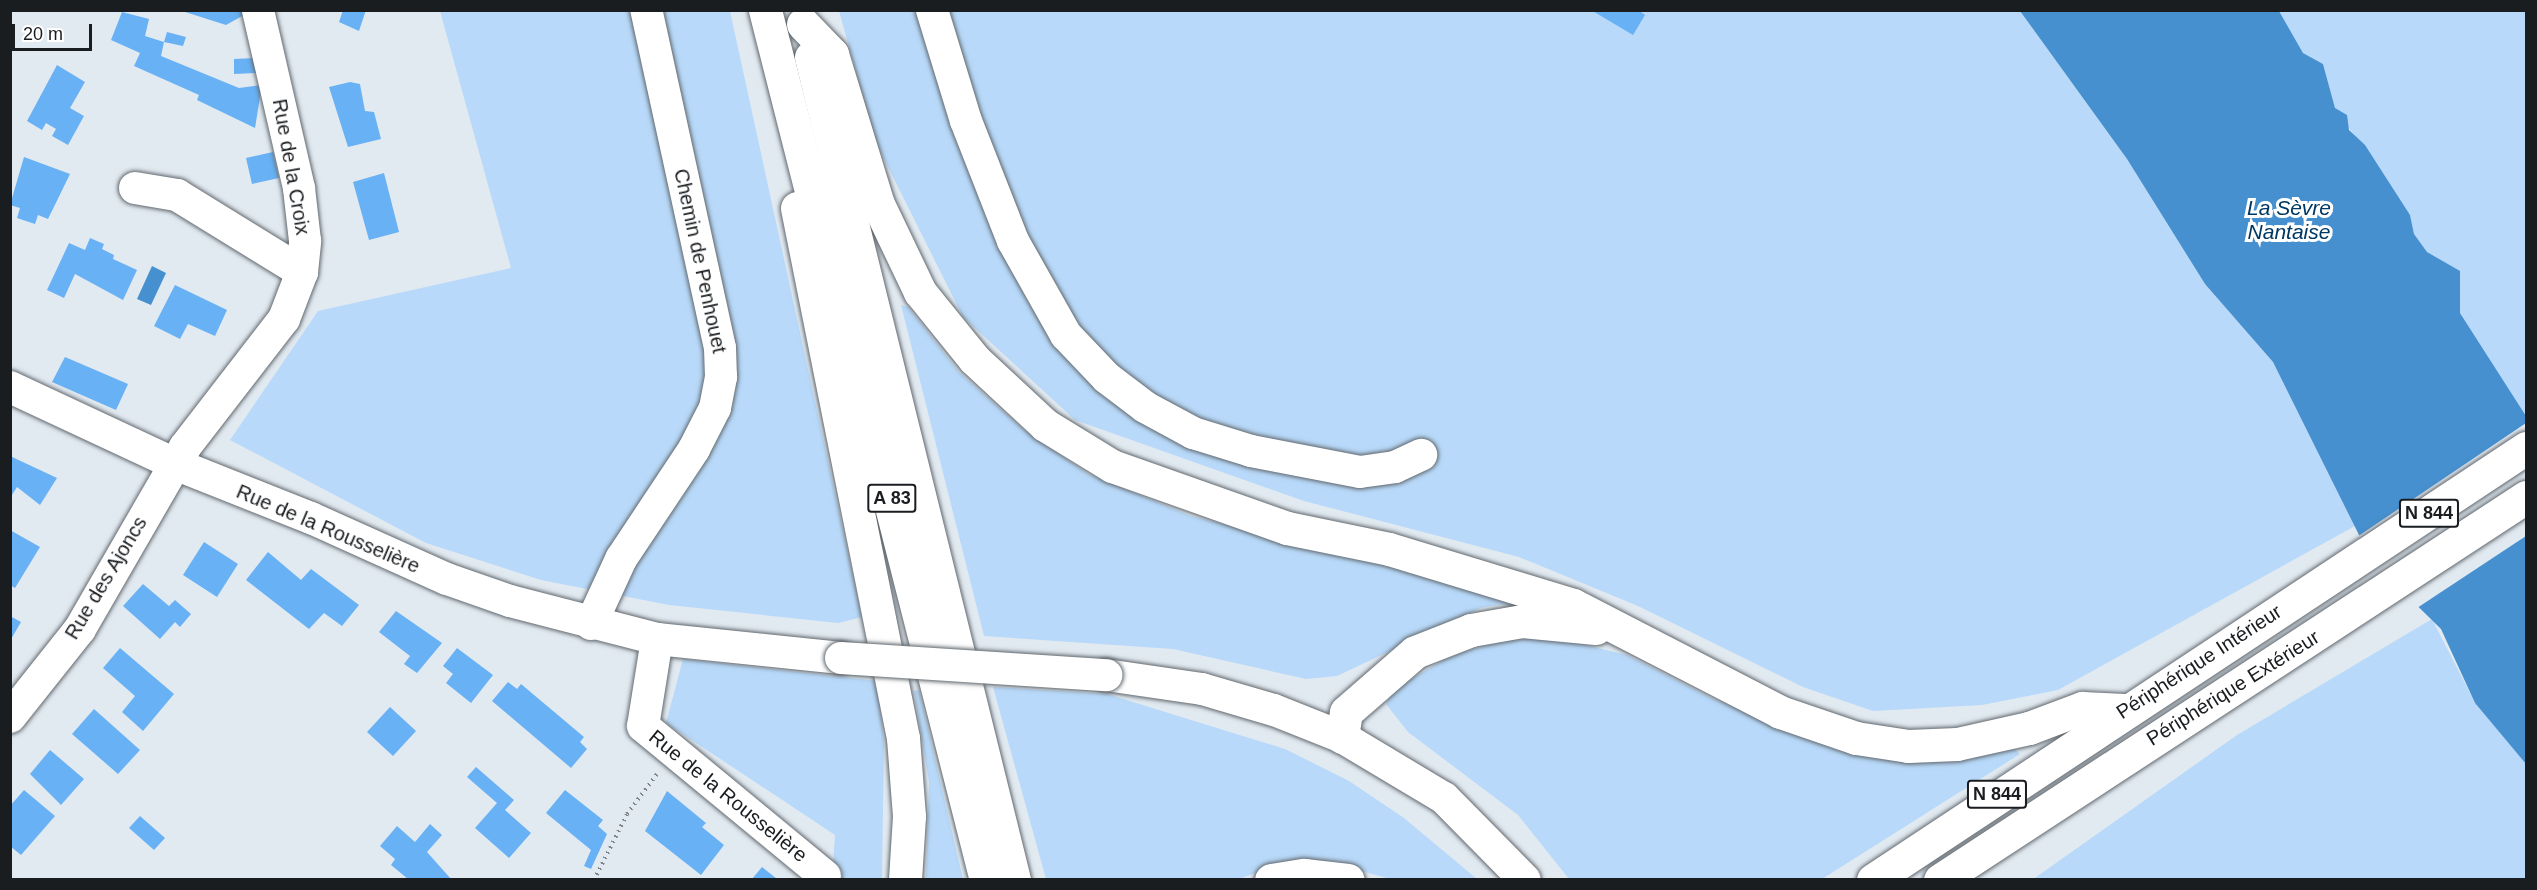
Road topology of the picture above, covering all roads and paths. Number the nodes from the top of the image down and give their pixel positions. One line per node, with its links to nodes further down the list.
1 (258, 10): 8 (street, Rue de la Croix)
2 (646, 10): 14 (street, Chemin de Penhouet)
3 (932, 10): 11 (street)
4 (801, 17): 6 (highway); 15 (highway)
5 (767, 18): 6 (highway); 24 (highway)
6 (809, 114): 21 (highway, A 83); 25 (highway, A 83)
7 (135, 188): 8 (street)
8 (302, 272): 12 (street, Rue de la Croix)
9 (10, 387): 12 (street, Rue de la Rousselière)
10 (2526, 448): 17 (highway, Périphérique Intérieur / N 844)
11 (1421, 455)
12 (175, 464): 14 (street, Rue de la Rousselière); 18 (street, Rue des Ajoncs)
13 (2526, 497): 32 (highway, Périphérique Extérieur / N 844)
14 (591, 624): 16 (street, Rue de la Rousselière)
15 (1619, 630): 17 (highway); 19 (highway)
16 (657, 639): 19 (street, Rue de la Rousselière, bridge); 20 (street, Rue de la Rousselière)
17 (2124, 710): 31 (highway, Périphérique Intérieur / N 844)
18 (10, 717)
19 (1342, 737): 30 (street, Rue de la Rousselière)
20 (674, 752): 22 (street, Rue de la Rousselière); 23 (path)
21 (995, 794): 26 (highway, A 83); 27 (highway)
22 (825, 876)
23 (594, 879)
24 (905, 879)
25 (986, 879)
26 (1014, 879)
27 (1020, 879)
28 (1271, 879): 29 (highway)
29 (1348, 879)
30 (1525, 879)
31 (1873, 879)
32 (1940, 879)

